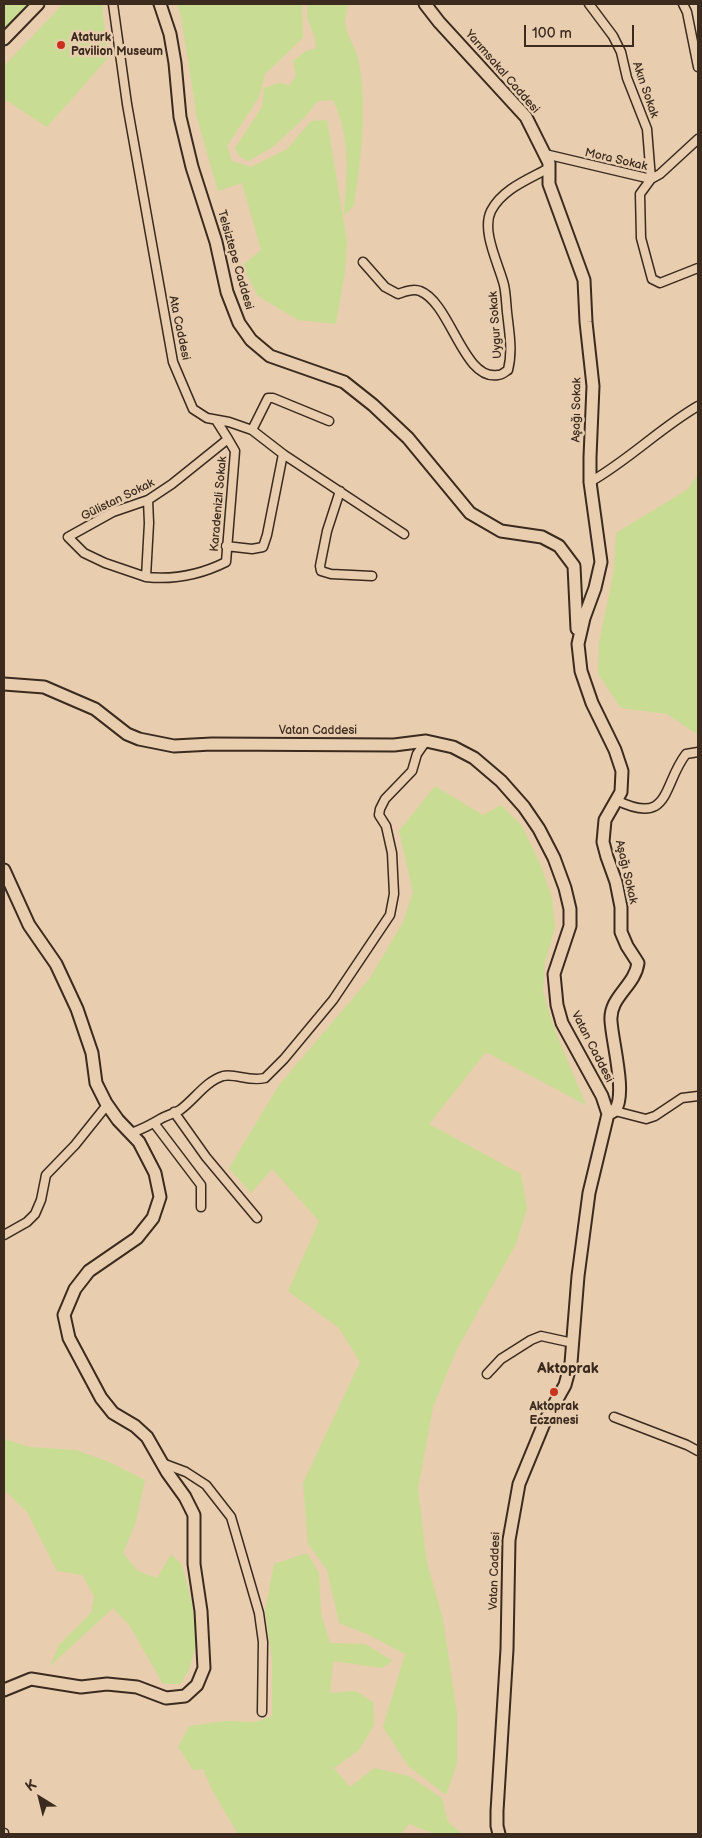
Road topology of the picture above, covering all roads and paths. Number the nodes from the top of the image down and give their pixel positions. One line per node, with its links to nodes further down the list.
1 (38, 4): 7 (street)
2 (113, 4): 17 (street, Ata Caddesi)
3 (160, 4): 29 (street, Telsiztepe Caddesi)
4 (426, 4): 10 (street, Yarımsakal Caddesi)
5 (588, 4): 12 (street, Akın Sokak)
6 (683, 4): 8 (street)
7 (4, 39)
8 (698, 66)
9 (698, 139): 12 (street, Mora Sokak)
10 (545, 154): 11 (street, Yarımsakal Caddesi); 12 (street, Mora Sokak)
11 (549, 168): 13 (street, Uygur Sokak); 15 (street, Yarımsakal Caddesi)
12 (651, 179): 14 (street)
13 (363, 262)
14 (698, 268)
15 (585, 308): 22 (street, Aşağı Sokak)
16 (698, 406): 22 (street)
17 (216, 420): 19 (street, Ata Caddesi); 20 (street)
18 (329, 422): 19 (street)
19 (252, 430): 21 (street, Ata Caddesi)
20 (228, 438): 24 (street, Gülistan Sokak); 26 (street, Karadenizli Sokak)
21 (283, 454): 23 (street, Ata Caddesi); 26 (street)
22 (590, 482): 29 (street, Aşağı Sokak)
23 (340, 491): 25 (street, Ata Caddesi); 27 (street)
24 (148, 500): 28 (street); 28 (street, Gülistan Sokak)
25 (404, 534)
26 (226, 546): 28 (street, Karadenizli Sokak)
27 (372, 576)
28 (146, 577)
29 (578, 644): 33 (street, Aşağı Sokak)
30 (4, 684): 31 (street, Vatan Caddesi)
31 (426, 741): 37 (street); 38 (street, Vatan Caddesi)
32 (698, 752): 33 (street)
33 (616, 800): 38 (street, Aşağı Sokak)
34 (4, 870): 36 (street)
35 (698, 1096): 38 (street)
36 (107, 1105): 40 (street); 43 (street)
37 (174, 1112): 39 (street); 42 (street)
38 (612, 1113): 44 (street, Vatan Caddesi)
39 (154, 1123): 40 (street); 41 (street)
40 (131, 1133): 48 (street)
41 (201, 1207)
42 (257, 1218)
43 (4, 1236)
44 (573, 1343): 45 (street); 51 (street, Vatan Caddesi)
45 (487, 1374)
46 (614, 1416): 47 (street)
47 (698, 1451)
48 (162, 1463): 49 (street); 50 (street)
49 (4, 1690)
50 (262, 1712)
51 (498, 1830)

